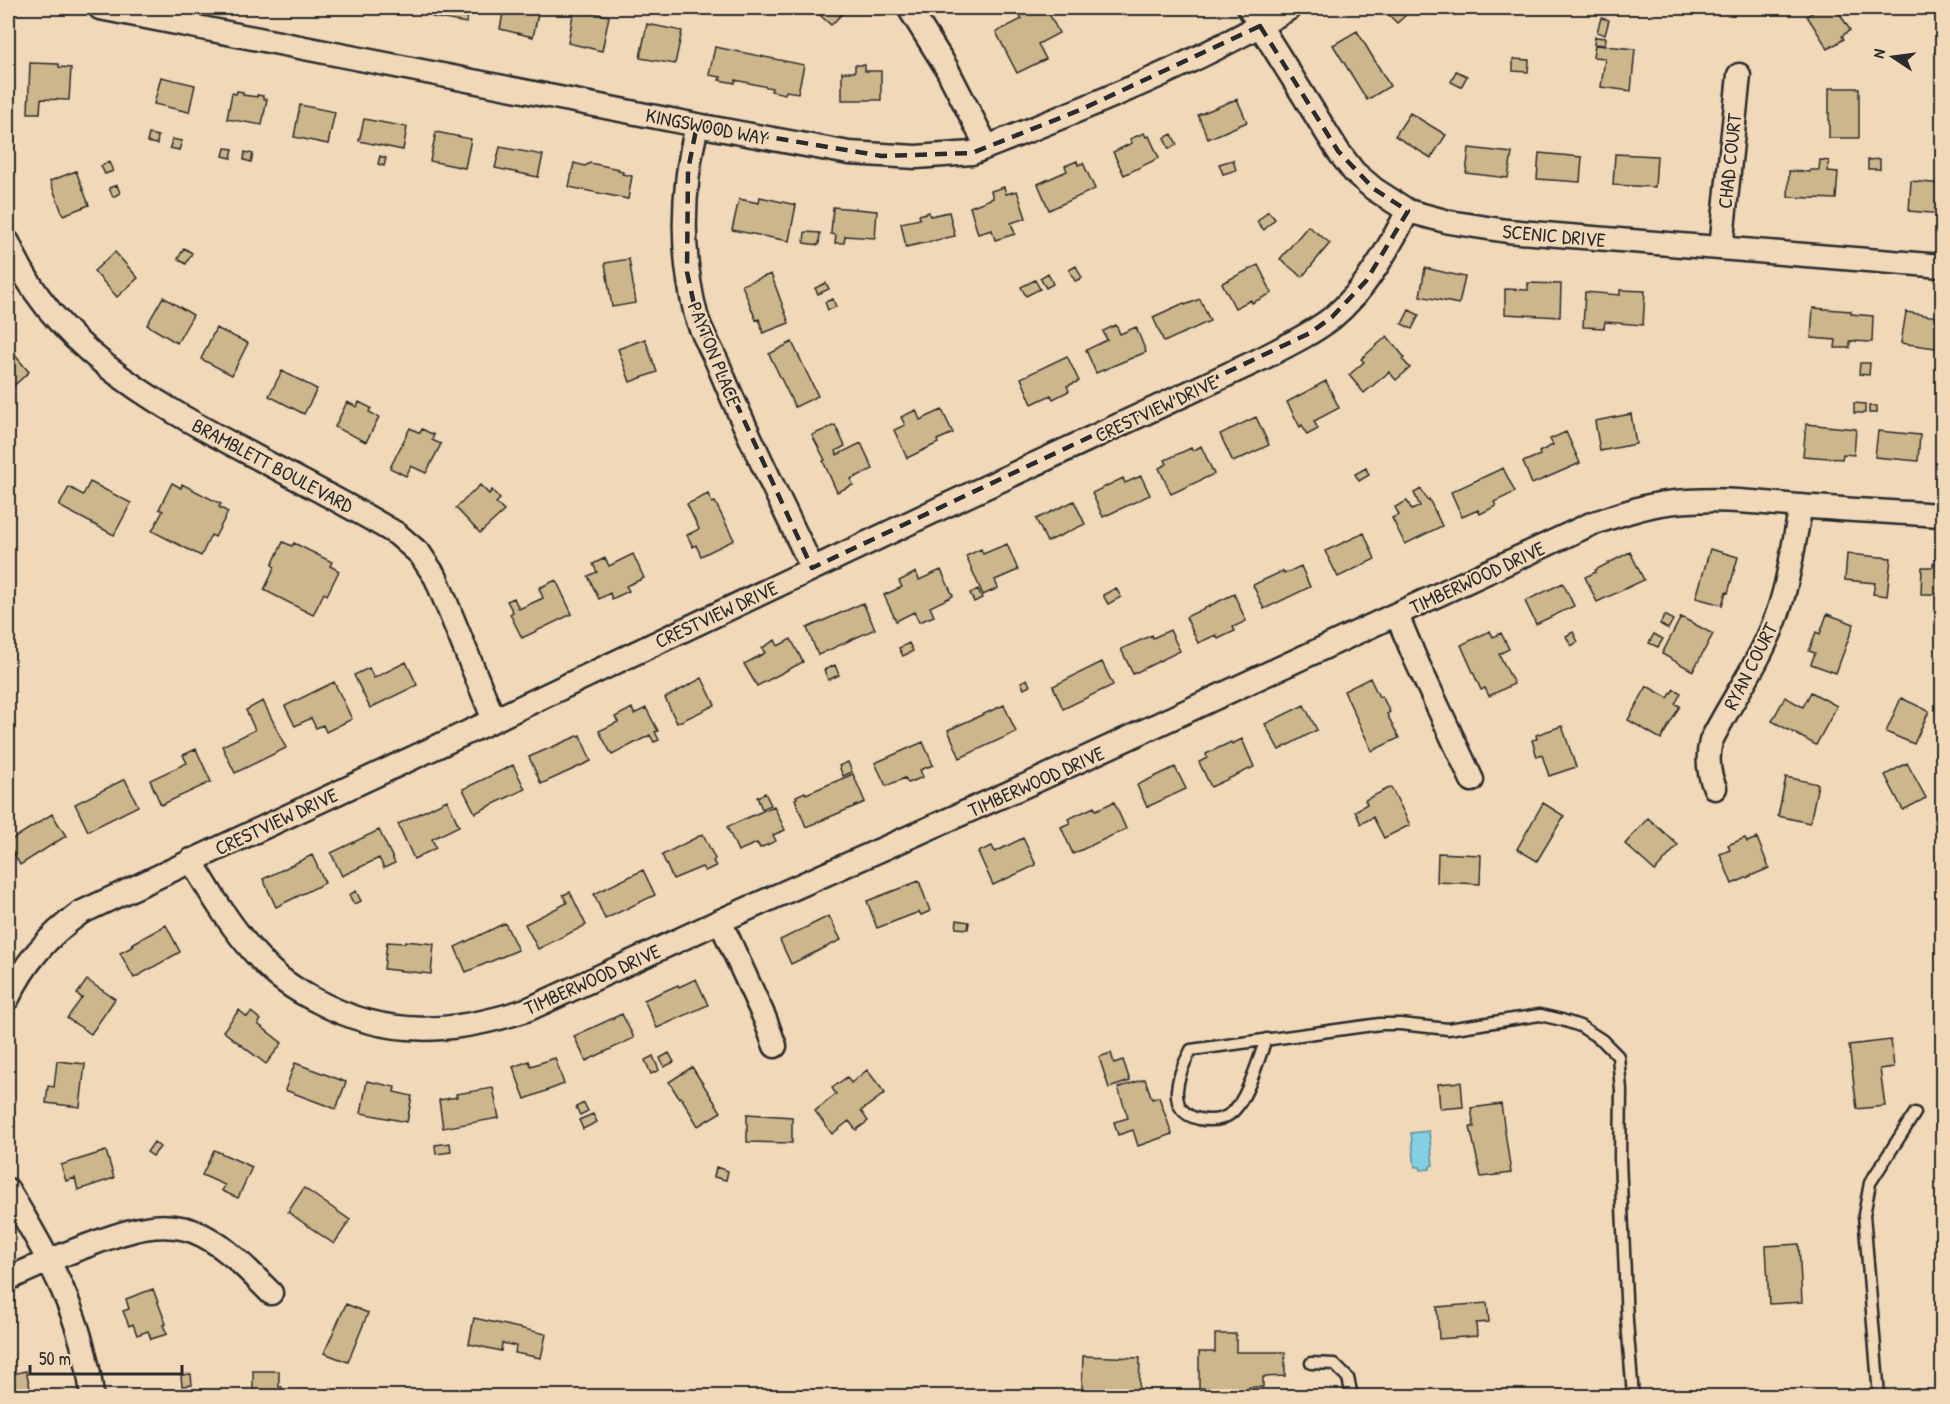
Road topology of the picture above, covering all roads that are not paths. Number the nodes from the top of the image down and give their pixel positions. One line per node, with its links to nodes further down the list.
1 (100, 8): 6 (street, KINGSWOOD WAY)
2 (909, 8): 7 (street)
3 (1290, 8): 4 (street, KINGSWOOD WAY)
4 (1254, 17): 7 (street, KINGSWOOD WAY); 8 (street, SCENIC DRIVE)
5 (1738, 75): 10 (street, CHAD COURT)
6 (697, 125): 7 (street, KINGSWOOD WAY); 14 (street, PAYTON PLACE)
7 (987, 147)
8 (1407, 211): 10 (street, SCENIC DRIVE); 14 (street, CRESTVIEW DRIVE)
9 (8, 242): 16 (street, BRAMBLETT BOULEVARD)
10 (1721, 248): 11 (street, SCENIC DRIVE)
11 (1942, 266)
12 (1801, 506): 13 (street, TIMBERWOOD DRIVE); 15 (street, TIMBERWOOD DRIVE); 18 (street, RYAN COURT)
13 (1942, 515)
14 (812, 568): 16 (street, CRESTVIEW DRIVE)
15 (1397, 615): 17 (street); 20 (street, TIMBERWOOD DRIVE)
16 (494, 720): 19 (street, CRESTVIEW DRIVE)
17 (1472, 780)
18 (1715, 788)
19 (191, 860): 20 (street, TIMBERWOOD DRIVE); 21 (street, CRESTVIEW DRIVE)
20 (720, 921): 23 (street)
21 (8, 998)
22 (1266, 1039): 22 (lane); 32 (lane)
23 (775, 1046)
24 (1915, 1113): 33 (lane)
25 (8, 1190): 26 (street)
26 (48, 1260): 27 (street); 28 (street); 30 (street)
27 (8, 1279)
28 (271, 1293)
29 (1311, 1363): 31 (lane)
30 (92, 1396)
31 (1352, 1396)
32 (1633, 1396)
33 (1879, 1396)

